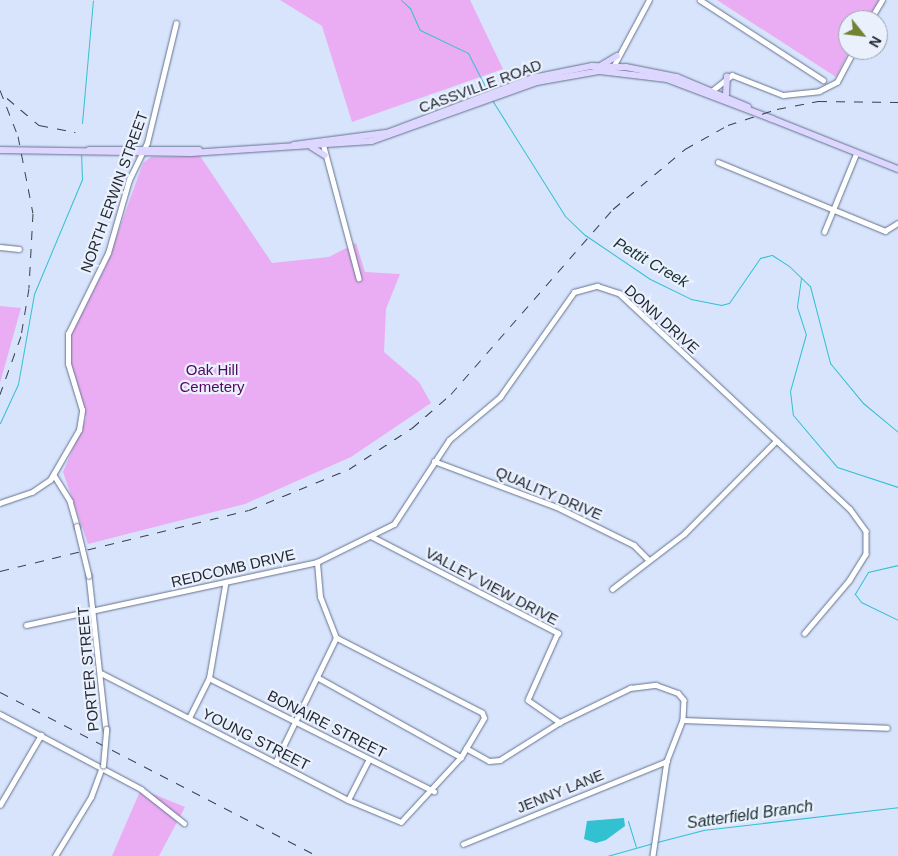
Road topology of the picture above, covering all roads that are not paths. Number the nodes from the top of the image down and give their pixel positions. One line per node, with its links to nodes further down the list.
1 (649, 0): 4 (street)
2 (700, 0): 10 (street)
3 (176, 22): 19 (street, NORTH ERWIN STREET)
4 (618, 54): 6 (main road); 7 (main road); 8 (street)
5 (848, 60): 9 (street)
6 (602, 66): 8 (main road, CASSVILLE ROAD); 11 (main road, CASSVILLE ROAD)
7 (626, 67): 8 (main road, CASSVILLE ROAD); 12 (main road, CASSVILLE ROAD)
8 (612, 68): 11 (main road, CASSVILLE ROAD); 12 (main road, CASSVILLE ROAD)
9 (727, 76): 12 (street); 13 (main road)
10 (823, 80)
11 (524, 83): 15 (main road, CASSVILLE ROAD)
12 (709, 92): 13 (main road, CASSVILLE ROAD); 14 (main road, CASSVILLE ROAD)
13 (728, 97): 14 (main road, CASSVILLE ROAD)
14 (773, 119): 20 (main road, CASSVILLE ROAD)
15 (323, 144): 16 (main road, CASSVILLE ROAD); 17 (main road, CASSVILLE ROAD); 21 (street)
16 (312, 147): 17 (main road, CASSVILLE ROAD); 21 (main road)
17 (277, 148): 19 (main road, CASSVILLE ROAD)
18 (0, 150): 19 (main road, CASSVILLE ROAD)
19 (143, 151): 32 (street, NORTH ERWIN STREET)
20 (856, 154): 23 (main road, CASSVILLE ROAD); 24 (street)
21 (325, 155): 29 (street)
22 (718, 162): 24 (street)
23 (898, 168)
24 (833, 209): 25 (street); 26 (street)
25 (898, 223)
26 (824, 232)
27 (0, 247): 28 (street)
28 (19, 249)
29 (359, 278)
30 (776, 441): 31 (street, DONN DRIVE); 35 (street); 41 (street, DONN DRIVE)
31 (434, 461): 34 (street, DONN DRIVE); 35 (street, QUALITY DRIVE)
32 (54, 475): 33 (street, NORTH ERWIN STREET); 39 (street, PORTER STREET, bridge)
33 (0, 503)
34 (371, 536): 36 (street, REDCOMB DRIVE); 50 (street, VALLEY VIEW DRIVE)
35 (648, 560): 38 (street)
36 (317, 562): 37 (street, REDCOMB DRIVE); 42 (street)
37 (225, 585): 39 (street, REDCOMB DRIVE); 45 (street)
38 (612, 589)
39 (96, 610): 40 (street, REDCOMB DRIVE); 43 (street, PORTER STREET)
40 (26, 625)
41 (805, 633)
42 (336, 638): 44 (street); 53 (street)
43 (101, 673): 47 (street, YOUNG STREET); 58 (street, PORTER STREET, bridge)
44 (318, 677): 49 (street); 54 (street)
45 (209, 678): 47 (street); 49 (street, BONAIRE STREET)
46 (0, 714): 52 (street)
47 (190, 718): 57 (street, YOUNG STREET)
48 (683, 720): 50 (street); 51 (street); 56 (street)
49 (295, 722): 55 (street, BONAIRE STREET); 57 (street)
50 (560, 722): 53 (street)
51 (887, 728)
52 (41, 735): 58 (street); 61 (street)
53 (466, 748): 54 (street)
54 (461, 757): 59 (street)
55 (368, 760): 59 (street, BONAIRE STREET); 60 (street)
56 (667, 761): 63 (street, JENNY LANE); 65 (street)
57 (275, 763): 60 (street, YOUNG STREET)
58 (102, 768): 62 (street); 64 (street, PORTER STREET)
59 (434, 791): 60 (street, YOUNG STREET)
60 (348, 800)
61 (0, 804)
62 (184, 823)
63 (463, 844)
64 (55, 856)
65 (653, 856)

